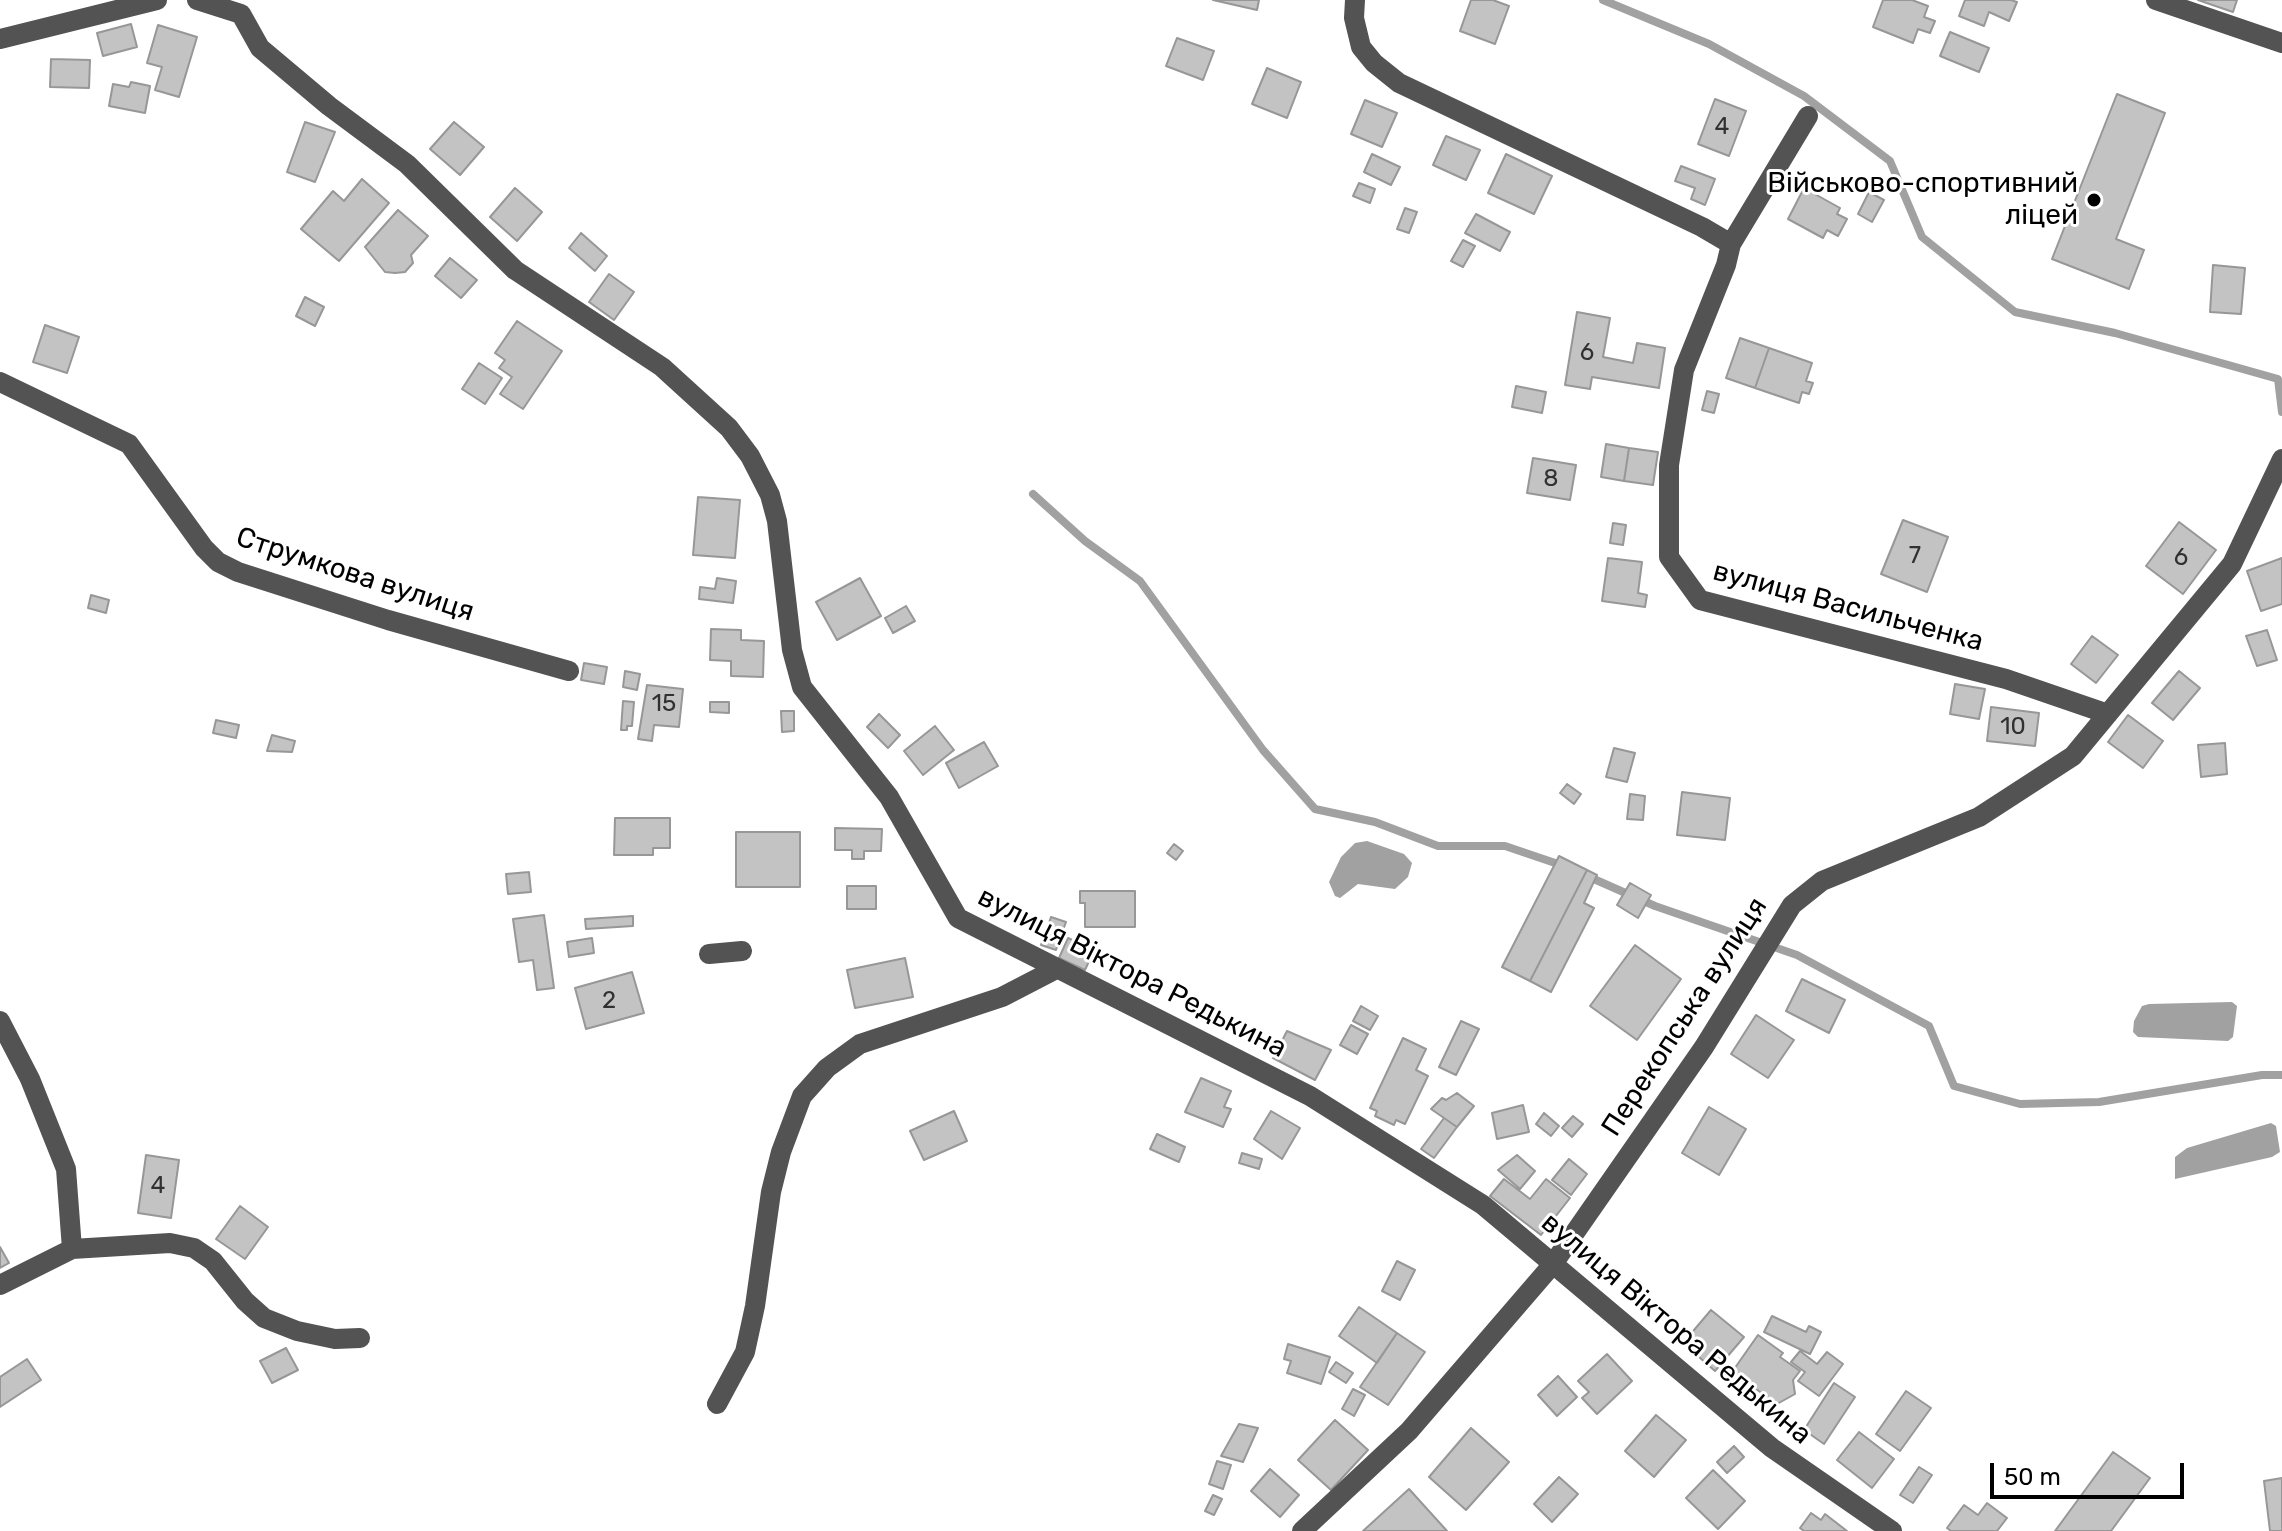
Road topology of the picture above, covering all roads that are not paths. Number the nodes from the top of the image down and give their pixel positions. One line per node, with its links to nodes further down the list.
1 (157, 0): 6 (street)
2 (197, 0): 5 (street, вулиця Віктора Редькина)
3 (1355, 0): 9 (street)
4 (2156, 0): 7 (street)
5 (245, 5): 16 (street, вулиця Віктора Редькина)
6 (0, 39)
7 (2282, 43)
8 (1808, 116): 9 (street, вулиця Васильченка)
9 (1731, 244): 13 (street, вулиця Васильченка)
10 (0, 382): 12 (street, Струмкова вулиця)
11 (2282, 459): 13 (street, Перекопська вулиця)
12 (569, 671)
13 (2108, 714): 19 (street, Перекопська вулиця)
14 (742, 951): 15 (street)
15 (709, 954)
16 (1056, 969): 19 (street, вулиця Віктора Редькина); 22 (street)
17 (0, 1021): 18 (street)
18 (72, 1249): 20 (street); 21 (street)
19 (1553, 1264): 23 (street, Перекопська вулиця); 24 (street, вулиця Віктора Редькина)
20 (0, 1285)
21 (360, 1338)
22 (717, 1404)
23 (1302, 1531)
24 (1892, 1531)

